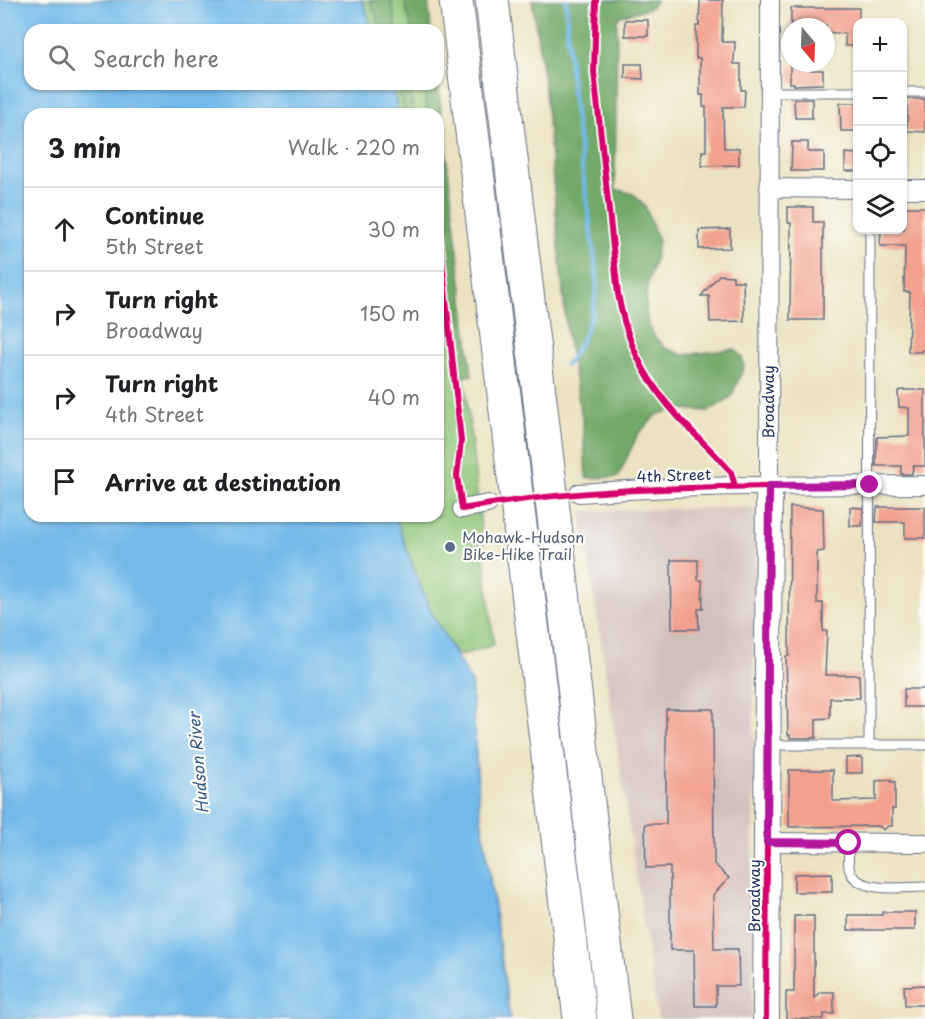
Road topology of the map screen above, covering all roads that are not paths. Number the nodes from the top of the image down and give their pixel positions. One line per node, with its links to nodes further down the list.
1 (456, 0): 26 (highway)
2 (492, 0): 27 (highway)
3 (770, 0): 4 (street, Broadway)
4 (769, 92): 5 (lane); 8 (street, Broadway)
5 (853, 92)
6 (907, 92): 7 (lane)
7 (925, 92)
8 (769, 188): 9 (street); 15 (street, Broadway)
9 (853, 189)
10 (907, 189): 11 (street)
11 (925, 189)
12 (870, 234): 13 (lane)
13 (870, 485): 14 (street, 4th Street); 15 (street, 4th Street); 20 (lane)
14 (925, 485)
15 (769, 486): 16 (street, 4th Street); 19 (street, Broadway)
16 (579, 493)
17 (488, 504): 18 (street)
18 (462, 509)
19 (767, 745): 20 (lane); 22 (street, Broadway)
20 (869, 745): 21 (lane)
21 (925, 745)
22 (767, 842): 23 (street); 28 (street, Broadway)
23 (849, 843): 24 (street); 25 (lane)
24 (925, 843)
25 (925, 887)
26 (580, 1019)
27 (614, 1019)
28 (766, 1019)

